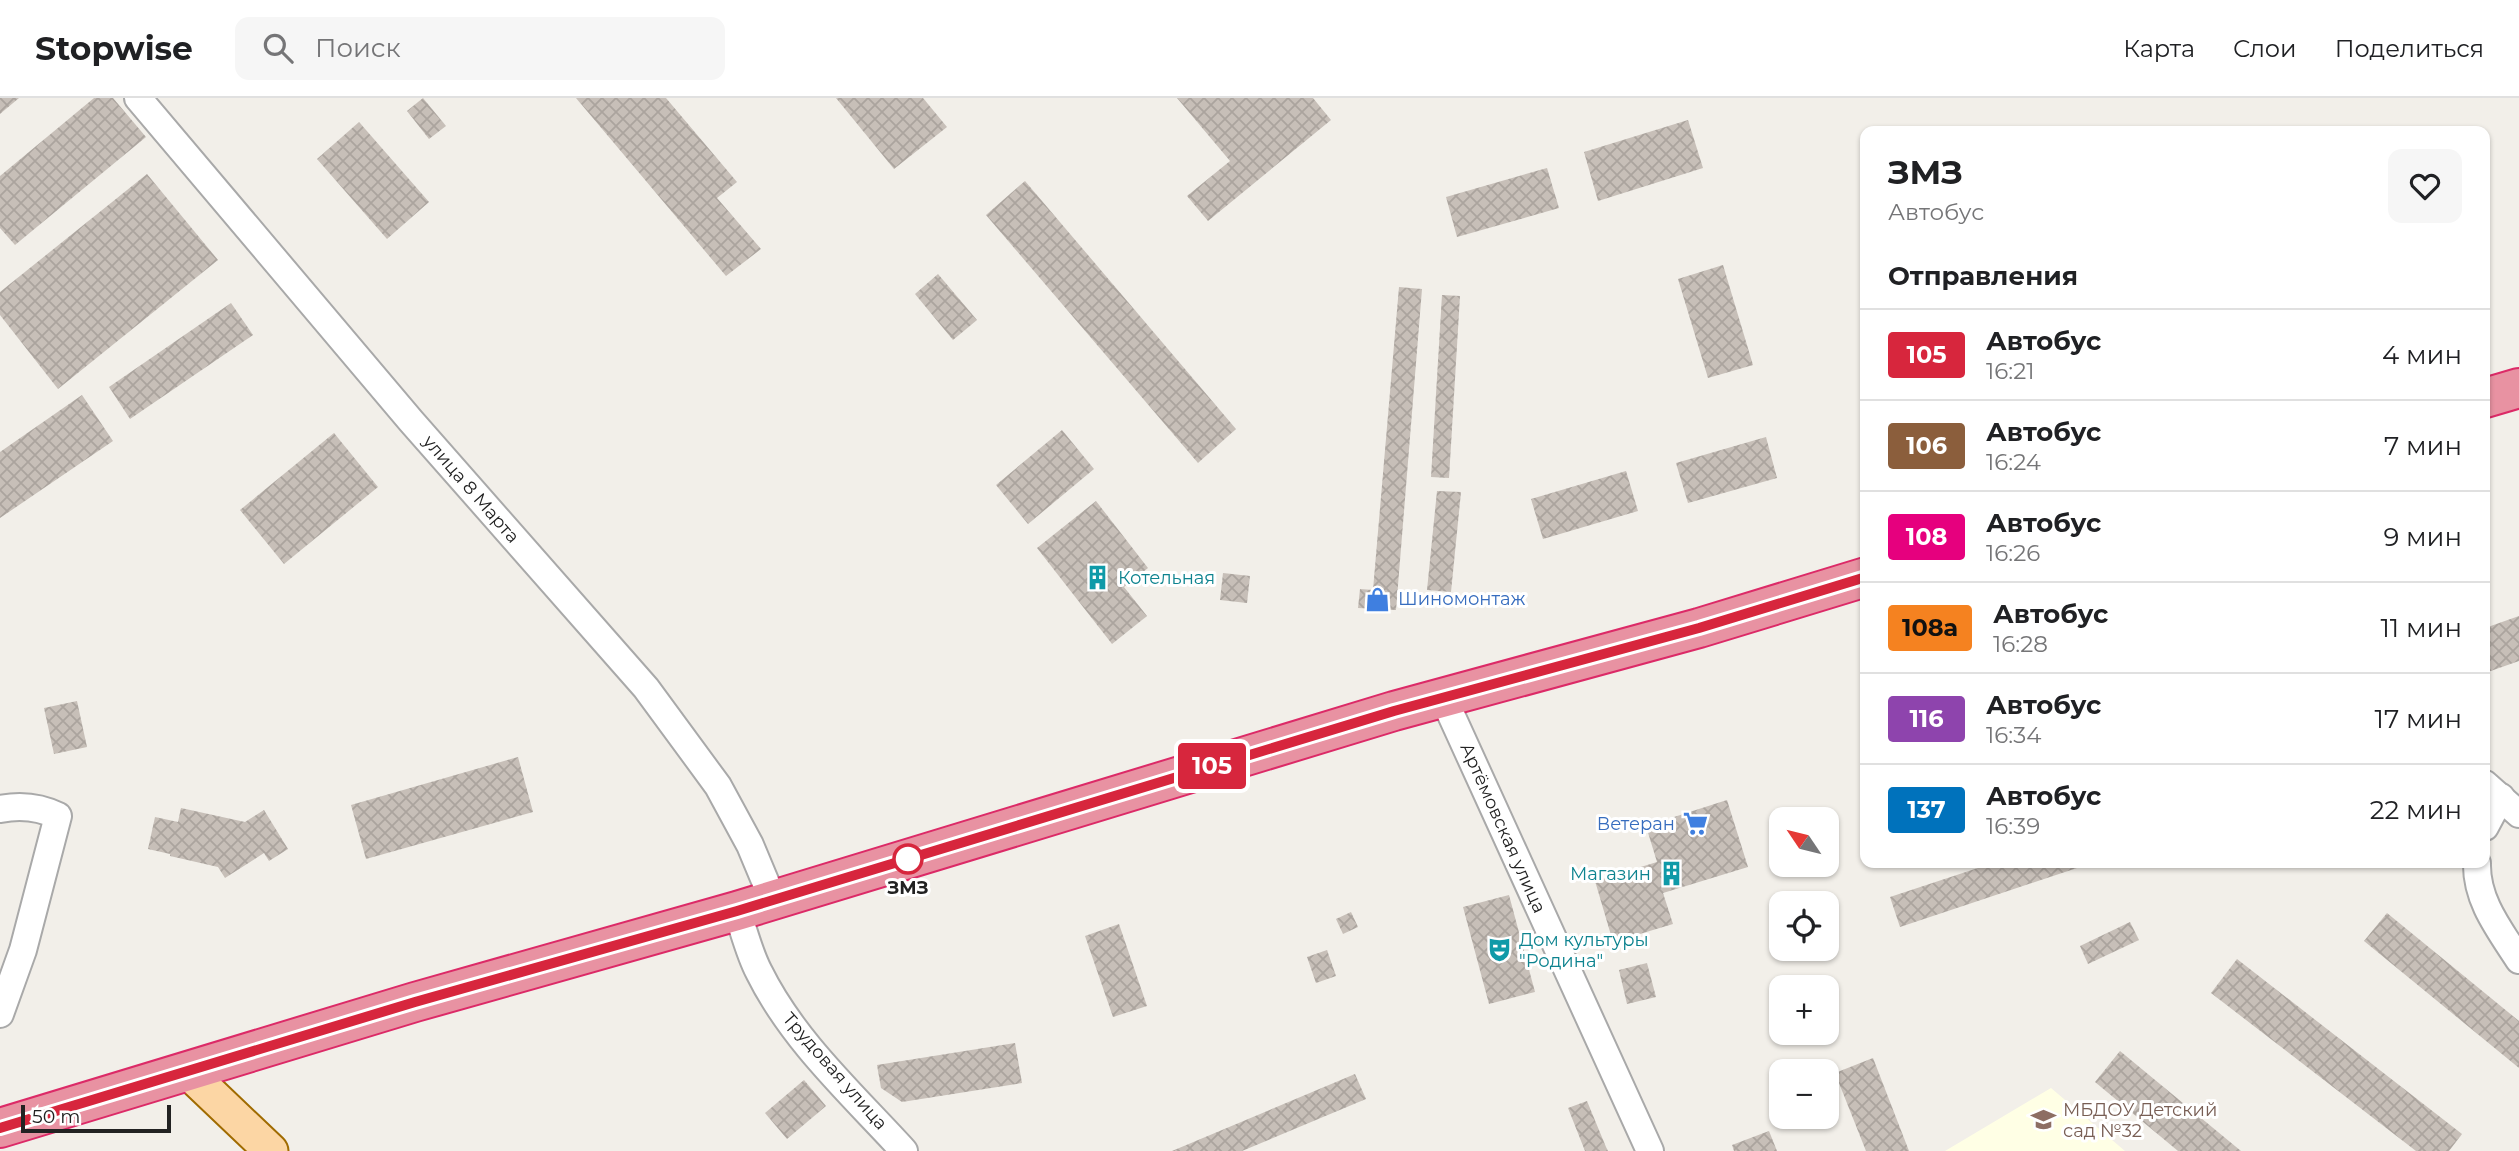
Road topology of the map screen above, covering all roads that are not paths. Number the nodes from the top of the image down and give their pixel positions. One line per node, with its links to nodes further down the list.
1 (138, 98): 10 (street, улица 8 Марта)
2 (2519, 388): 3 (highway)
3 (2490, 397)
4 (1860, 580): 5 (highway)
5 (1443, 697): 10 (highway); 18 (street, Артёмовская улица)
6 (2502, 798): 8 (street)
7 (0, 809): 13 (street)
8 (2490, 818)
9 (2477, 868): 12 (street)
10 (773, 900): 11 (highway)
11 (737, 911): 14 (highway); 17 (street, Трудовая улица)
12 (2519, 960)
13 (0, 1014)
14 (187, 1071): 15 (highway); 16 (main road)
15 (0, 1128)
16 (271, 1151)
17 (904, 1151)
18 (1650, 1151)

